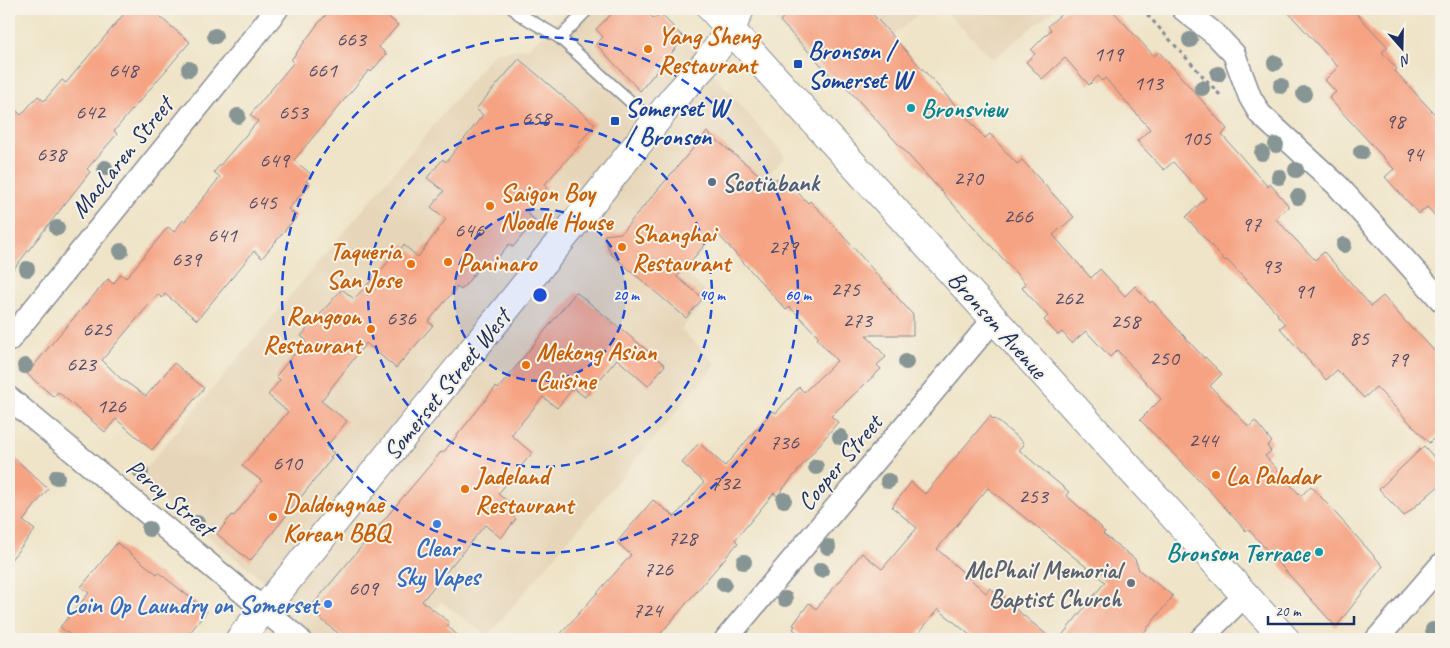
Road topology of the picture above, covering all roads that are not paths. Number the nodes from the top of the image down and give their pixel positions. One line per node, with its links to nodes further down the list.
1 (277, 9): 11 (street, MacLaren Street)
2 (514, 9): 7 (lane)
3 (588, 9): 7 (lane)
4 (712, 9): 6 (main road, Bronson Avenue)
5 (1183, 9): 9 (street)
6 (735, 19): 8 (main road, Somerset Street West); 10 (main road, Bronson Avenue)
7 (560, 38): 8 (lane)
8 (654, 123): 15 (main road, Somerset Street West)
9 (1441, 300)
10 (994, 319): 14 (main road, Bronson Avenue); 18 (street, Cooper Street)
11 (9, 340)
12 (9, 398): 15 (street, Percy Street)
13 (1441, 565): 21 (street)
14 (1245, 595): 19 (street); 20 (main road, Bronson Avenue)
15 (264, 610): 16 (main road, Somerset Street West); 17 (street, Percy Street)
16 (240, 639)
17 (299, 639)
18 (726, 639)
19 (1201, 639)
20 (1285, 639)
21 (1377, 639)

